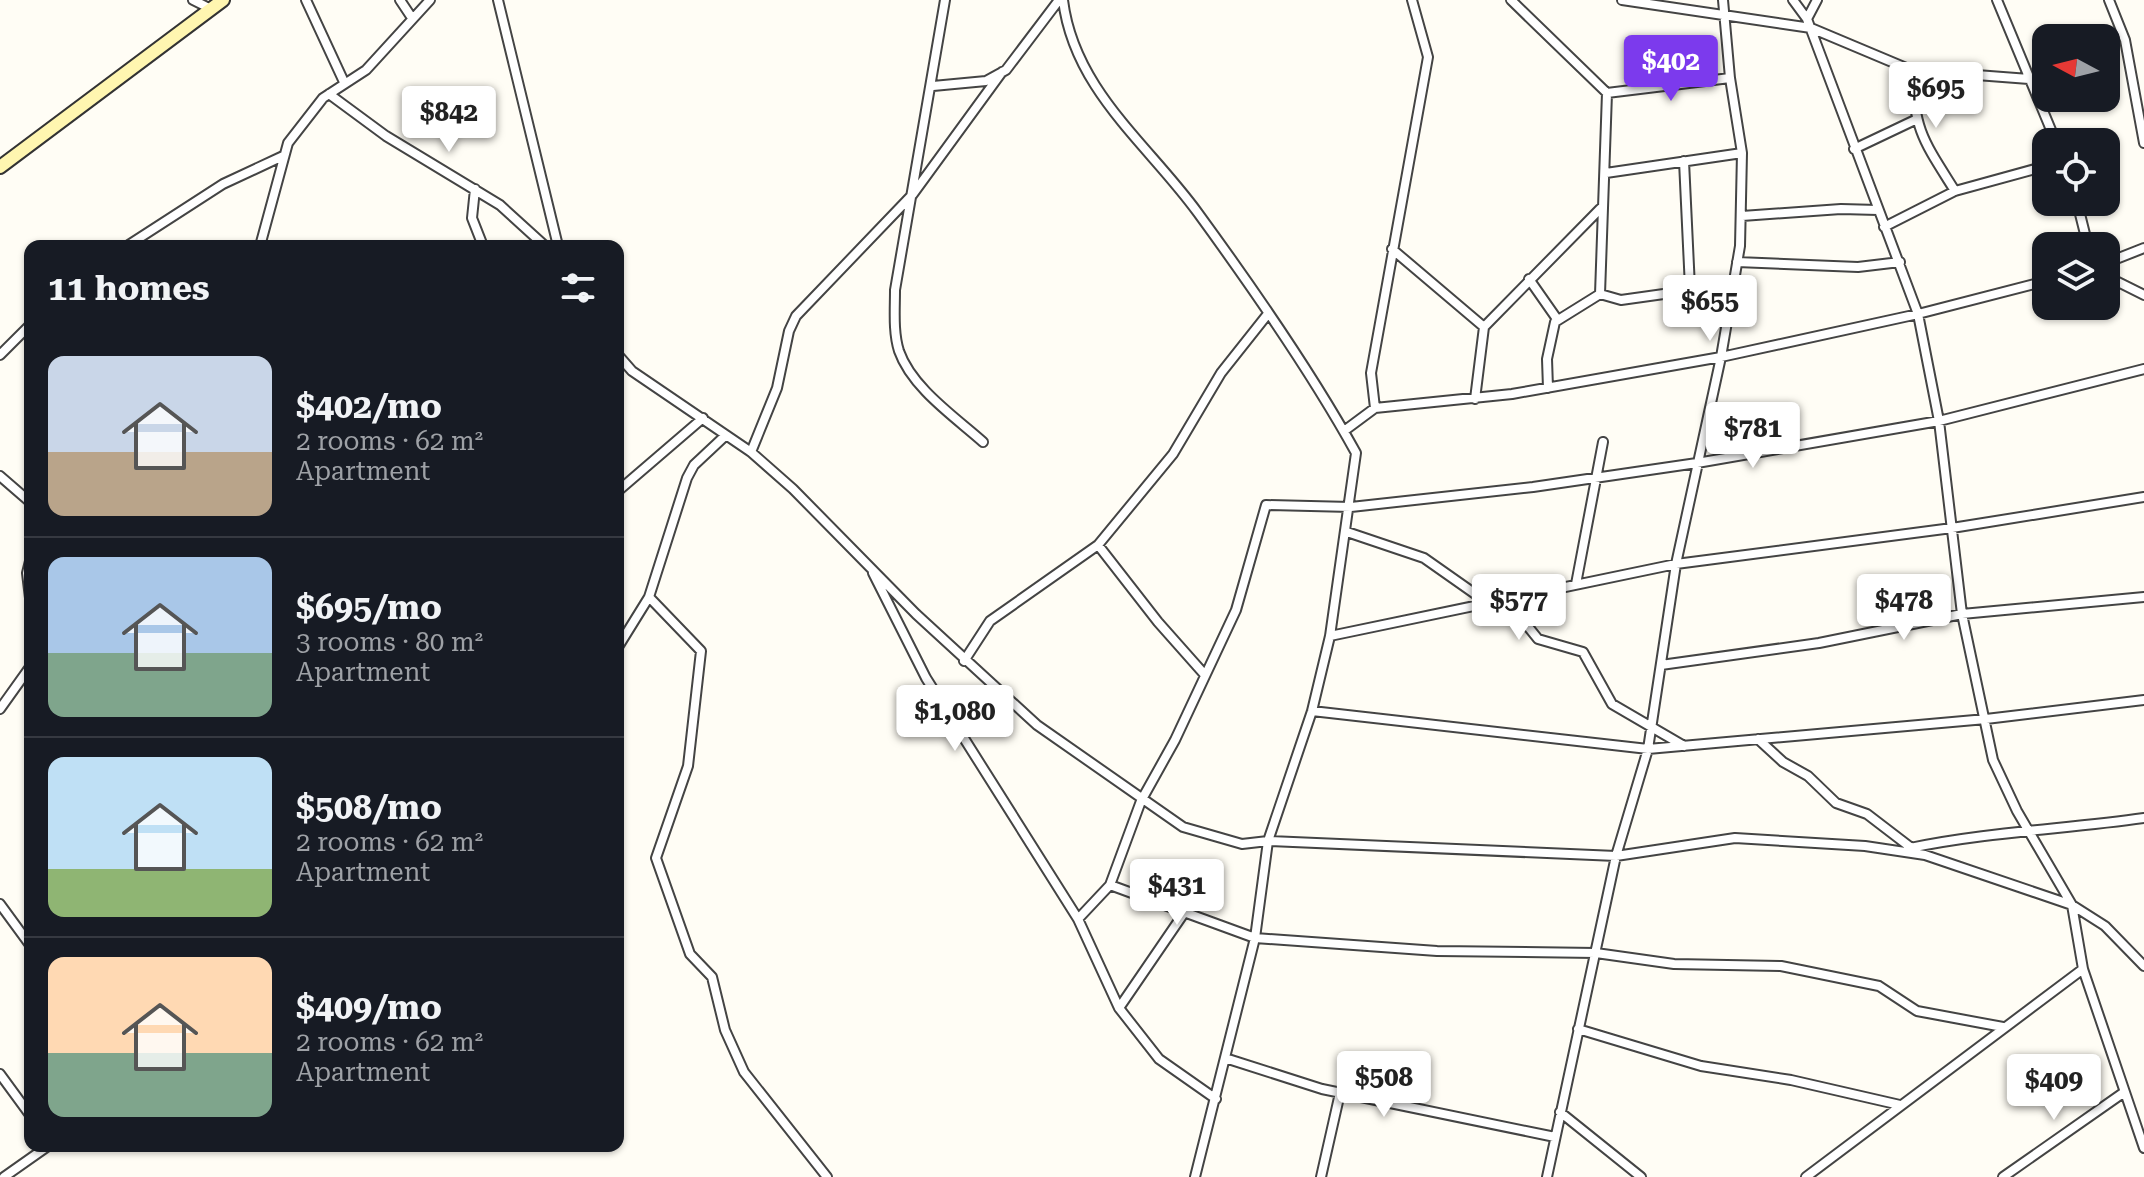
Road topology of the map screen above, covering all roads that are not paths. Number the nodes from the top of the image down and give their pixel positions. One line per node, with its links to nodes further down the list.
1 (193, 0): 17 (street)
2 (223, 0): 17 (main road)
3 (306, 0): 25 (street)
4 (400, 0): 19 (street)
5 (430, 0): 19 (street)
6 (498, 0): 50 (street)
7 (945, 0): 26 (street)
8 (1061, 0): 22 (street); 64 (street)
9 (1412, 0): 52 (street)
10 (1511, 0): 27 (street)
11 (1622, 0): 18 (street)
12 (1723, 0): 18 (street)
13 (1793, 0): 20 (street)
14 (1817, 0): 20 (street)
15 (1997, 0): 24 (street)
16 (2109, 0): 31 (street)
17 (209, 8): 36 (main road)
18 (1727, 13): 20 (street); 23 (street)
19 (412, 18): 25 (street)
20 (1809, 24): 21 (street); 32 (street)
21 (1911, 70): 24 (street); 29 (street)
22 (1002, 72): 26 (street); 41 (street)
23 (1730, 78): 27 (street); 33 (street)
24 (2029, 79): 30 (street)
25 (344, 82): 28 (street)
26 (933, 86): 41 (street)
27 (1607, 93): 38 (street)
28 (329, 94): 34 (street); 39 (street)
29 (1915, 120): 32 (street); 40 (street)
30 (2050, 128)
31 (2144, 143)
32 (1854, 149): 43 (street)
33 (1742, 153): 35 (street); 44 (street)
34 (283, 156): 46 (street); 47 (street)
35 (1684, 161): 38 (street); 60 (street)
36 (0, 167)
37 (2032, 170): 40 (street)
38 (1606, 173): 42 (street)
39 (475, 189): 48 (street); 49 (street)
40 (1955, 191): 45 (street)
41 (913, 194): 79 (street); 81 (street)
42 (1600, 209): 56 (street); 61 (street)
43 (1878, 210): 44 (street); 45 (street)
44 (1742, 216): 54 (street)
45 (1884, 227): 55 (street)
46 (136, 240)
47 (262, 240)
48 (481, 240)
49 (538, 240)
50 (557, 240)
51 (2144, 248): 53 (street)
52 (1392, 249): 66 (street); 74 (street)
53 (2120, 257)
54 (1737, 262): 55 (street); 58 (street)
55 (1900, 262): 63 (street)
56 (1529, 279): 65 (street); 66 (street)
57 (2120, 283): 62 (street)
58 (1735, 284): 60 (street); 69 (street)
59 (2032, 285): 63 (street)
60 (1690, 288): 61 (street)
61 (1600, 294): 65 (street)
62 (2144, 295)
63 (1918, 314): 69 (street); 76 (street)
64 (1267, 315): 77 (street); 91 (street)
65 (1557, 319): 72 (street)
66 (1484, 327): 73 (street)
67 (24, 331): 68 (street)
68 (0, 355)
69 (1721, 357): 72 (street); 82 (street)
70 (624, 362): 75 (street)
71 (2144, 369): 76 (street)
72 (1548, 388): 73 (street)
73 (1475, 399): 74 (street)
74 (1375, 408): 77 (street)
75 (703, 418): 78 (street); 85 (street)
76 (1939, 421): 82 (street); 89 (street)
77 (1344, 431): 88 (street)
78 (726, 435): 81 (street); 95 (street)
79 (983, 442)
80 (1603, 442): 84 (street)
81 (751, 452): 93 (street)
82 (1697, 463): 84 (street); 92 (street)
83 (0, 476): 86 (street)
84 (1596, 477): 88 (street); 94 (street)
85 (624, 486)
86 (24, 497)
87 (2144, 497): 89 (street)
88 (1351, 507): 90 (street); 104 (street)
89 (1952, 528): 92 (street); 98 (street)
90 (1347, 532): 97 (street); 99 (street)
91 (1098, 545): 101 (street); 104 (street)
92 (1676, 564): 94 (street); 102 (street)
93 (869, 565): 101 (street); 124 (street)
94 (1576, 584): 97 (street)
95 (649, 597): 100 (street); 145 (street)
96 (2144, 597): 98 (street)
97 (1488, 603): 99 (street); 109 (street)
98 (1962, 614): 102 (street); 108 (street)
99 (1330, 636): 107 (street)
100 (624, 637)
101 (964, 661): 113 (street)
102 (1661, 665): 109 (street)
103 (24, 675): 106 (street)
104 (1205, 675): 113 (street)
105 (2144, 700): 108 (street)
106 (0, 709)
107 (1312, 711): 112 (street); 116 (street)
108 (1986, 719): 110 (street); 115 (street)
109 (1652, 727): 111 (street); 112 (street)
110 (1758, 739): 111 (street); 117 (street)
111 (1684, 746): 112 (street)
112 (1648, 749): 119 (street)
113 (1141, 801): 116 (street); 120 (street)
114 (2144, 818): 115 (street)
115 (2033, 833): 117 (street); 122 (street)
116 (1268, 841): 119 (street); 126 (street)
117 (1910, 848): 118 (street)
118 (1925, 855): 119 (street); 122 (street)
119 (1616, 856): 127 (street)
120 (1110, 885): 123 (street); 124 (street)
121 (0, 904): 125 (street)
122 (2072, 905): 128 (street); 129 (street)
123 (1184, 913): 126 (street); 130 (street)
124 (1078, 919): 130 (street)
125 (24, 937)
126 (1255, 938): 127 (street); 133 (street)
127 (1596, 953): 131 (street); 132 (street)
128 (2144, 966)
129 (2083, 969): 131 (street); 136 (street)
130 (1119, 1008): 137 (street)
131 (2003, 1027): 138 (street)
132 (1578, 1029): 138 (street); 140 (street)
133 (1225, 1058): 135 (street); 137 (street)
134 (0, 1074): 139 (street)
135 (1340, 1093): 141 (street); 147 (street)
136 (2123, 1093): 142 (street); 151 (street)
137 (1216, 1099): 146 (street)
138 (1900, 1105): 150 (street)
139 (24, 1107)
140 (1560, 1112): 141 (street); 149 (street)
141 (1555, 1137): 148 (street)
142 (2144, 1148)
143 (39, 1152): 144 (street)
144 (4, 1177)
145 (827, 1177)
146 (1195, 1177)
147 (1321, 1177)
148 (1547, 1177)
149 (1641, 1177)
150 (1806, 1177)
151 (2003, 1177)

